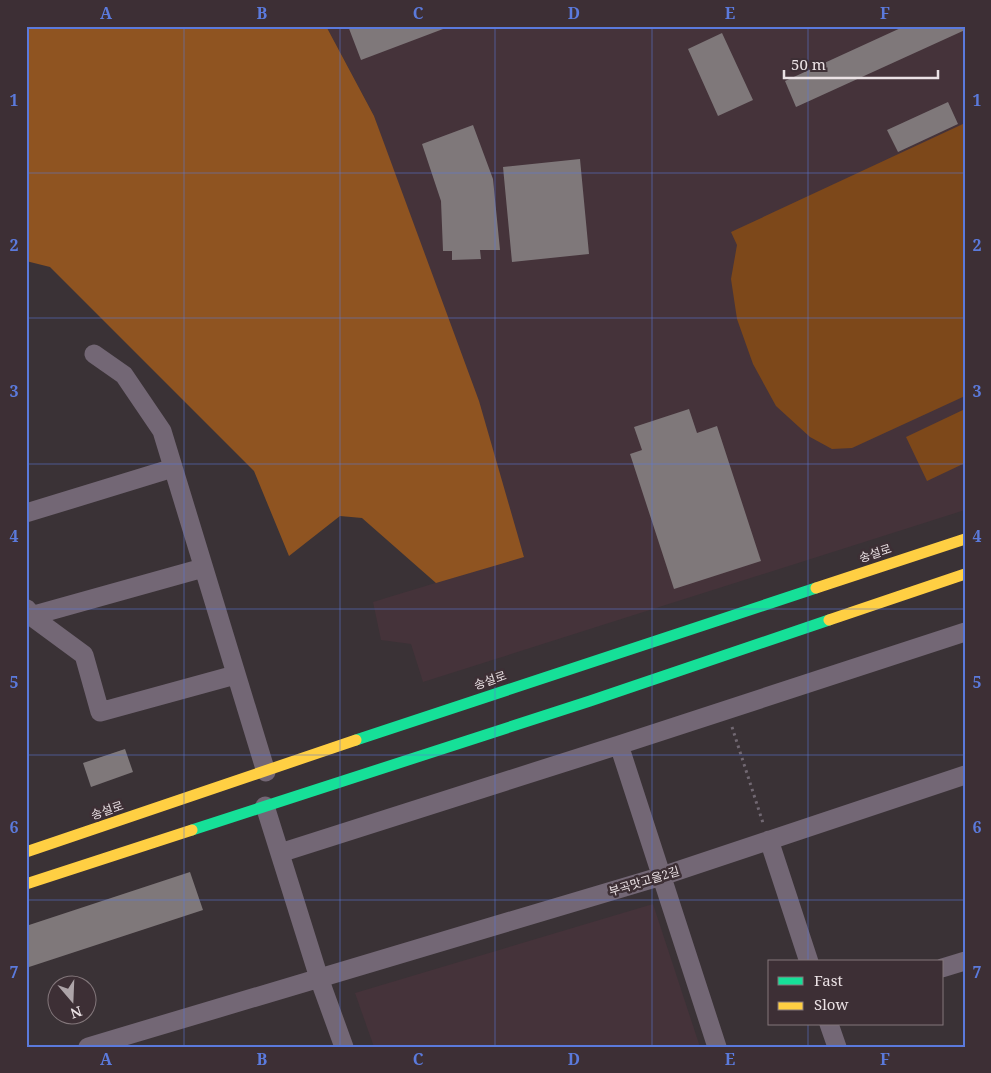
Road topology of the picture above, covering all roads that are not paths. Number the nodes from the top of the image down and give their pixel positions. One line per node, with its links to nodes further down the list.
1 (94, 354): 2 (street)
2 (173, 468): 3 (street); 5 (street)
3 (26, 513)
4 (965, 539): 11 (street, 송설로)
5 (203, 568): 7 (street); 9 (street)
6 (965, 574): 13 (street)
7 (29, 612): 9 (street)
8 (965, 632): 10 (street)
9 (235, 674): 11 (street)
10 (619, 745): 16 (street); 17 (street)
11 (266, 772): 15 (street, 송설로)
12 (965, 775): 14 (street, 부곡맛고을2길)
13 (265, 806): 16 (street); 18 (street)
14 (769, 840): 17 (street, 부곡맛고을2길); 19 (street)
15 (26, 852)
16 (280, 853): 22 (street)
17 (662, 876): 22 (street, 부곡맛고을2길); 26 (street)
18 (26, 884)
19 (808, 960)
20 (965, 961): 21 (street)
21 (944, 967)
22 (319, 978): 24 (street, 부곡맛고을2길); 25 (street)
23 (830, 1026): 27 (street)
24 (88, 1047)
25 (344, 1047)
26 (717, 1047)
27 (837, 1047)

